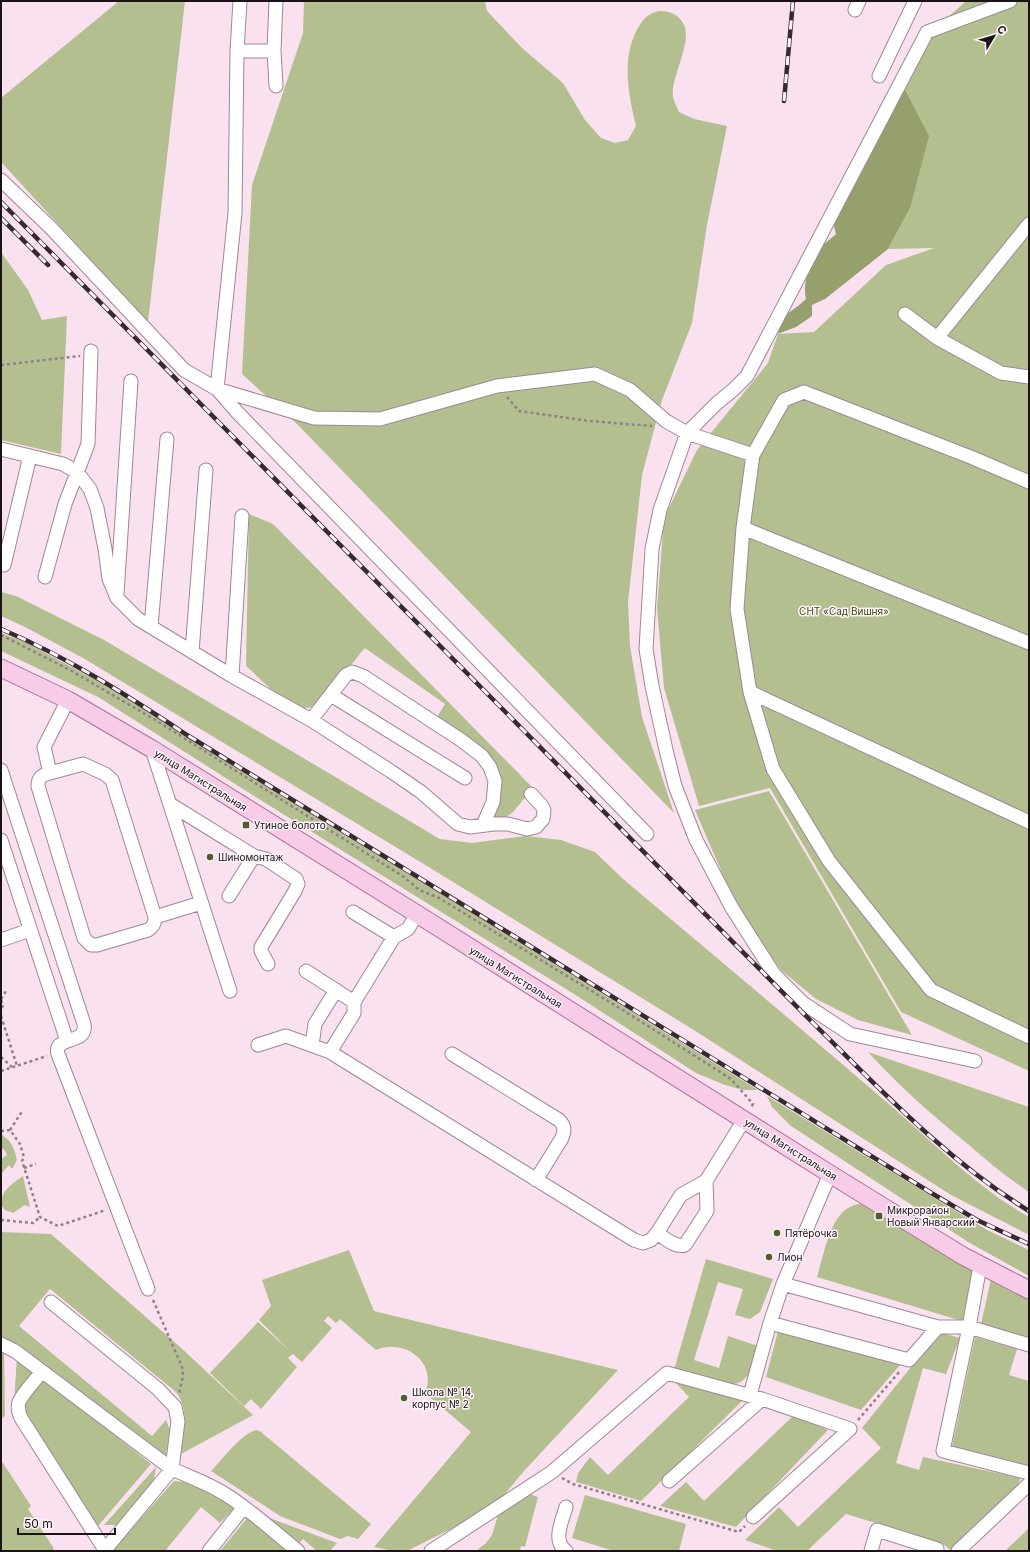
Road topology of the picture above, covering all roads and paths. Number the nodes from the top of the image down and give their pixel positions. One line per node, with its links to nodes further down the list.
1 (240, 1): 5 (street)
2 (276, 1): 6 (street)
3 (915, 1): 7 (street)
4 (1010, 1): 20 (street)
5 (237, 51): 6 (street); 18 (street)
6 (274, 51): 8 (street)
7 (879, 76)
8 (276, 86)
9 (1, 180): 18 (street)
10 (1029, 224): 12 (street)
11 (904, 314): 12 (street)
12 (937, 338): 15 (street)
13 (88, 353): 14 (path); 26 (street)
14 (1, 365)
15 (1029, 377)
16 (131, 381): 32 (street)
17 (497, 386): 18 (street); 19 (path); 19 (street)
18 (217, 389): 51 (street)
19 (666, 421): 20 (street)
20 (687, 433): 23 (street); 79 (street)
21 (167, 439): 33 (street)
22 (1, 449): 24 (street)
23 (753, 455): 27 (street); 29 (street)
24 (30, 456): 26 (street); 30 (street)
25 (206, 470): 36 (street)
26 (77, 472): 31 (street); 32 (street)
27 (1029, 482)
28 (242, 516): 38 (street)
29 (743, 528): 35 (street); 39 (street)
30 (4, 565)
31 (45, 577)
32 (117, 598): 33 (street)
33 (151, 627): 36 (street)
34 (1, 636): 84 (path)
35 (1029, 643)
36 (192, 652): 38 (street)
37 (1, 668): 41 (main road, улица Магистральная)
38 (232, 676): 42 (street)
39 (750, 692): 49 (street); 71 (street)
40 (331, 695): 42 (street); 46 (street); 50 (street)
41 (68, 700): 43 (main road, улица Магистральная); 45 (street)
42 (311, 720): 50 (street)
43 (152, 749): 48 (street); 57 (main road, улица Магистральная)
44 (1, 770): 72 (street)
45 (50, 773): 58 (street); 58 (street)
46 (465, 778)
47 (531, 794): 50 (street)
48 (170, 804): 53 (street); 55 (street)
49 (1029, 822)
50 (483, 825)
51 (647, 834)
52 (1, 840): 59 (street)
53 (254, 856): 54 (street); 62 (street)
54 (229, 896)
55 (201, 903): 58 (street); 66 (street)
56 (353, 912): 60 (street)
57 (417, 914): 60 (street); 84 (main road, улица Магистральная)
58 (155, 917)
59 (30, 930): 61 (street); 72 (street)
60 (394, 937): 68 (street)
61 (1, 940)
62 (268, 964)
63 (306, 972): 64 (street)
64 (336, 990): 68 (street); 74 (street)
65 (6, 991): 67 (path)
66 (230, 991)
67 (1, 1000): 69 (path)
68 (354, 1002): 75 (street)
69 (1, 1008)
70 (1, 1016): 80 (path)
71 (1029, 1037)
72 (67, 1041): 76 (street)
73 (258, 1045): 74 (street)
74 (312, 1045): 75 (street)
75 (330, 1052): 90 (street)
76 (57, 1053): 80 (path); 92 (street)
77 (452, 1054): 90 (street)
78 (1, 1057): 81 (path)
79 (975, 1061)
80 (17, 1066): 81 (path)
81 (12, 1067): 82 (path)
82 (1, 1071)
83 (23, 1110): 85 (path)
84 (744, 1120): 89 (main road, улица Магистральная); 91 (street)
85 (10, 1130): 86 (path); 88 (path)
86 (1, 1131)
87 (36, 1164): 88 (path)
88 (24, 1168): 93 (path)
89 (830, 1174): 96 (main road, улица Магистральная); 97 (street)
90 (536, 1180): 95 (street)
91 (706, 1180): 95 (street); 95 (street)
92 (116, 1206): 93 (path); 98 (street)
93 (40, 1218): 94 (path)
94 (1, 1220)
95 (657, 1233)
96 (980, 1266): 99 (main road, улица Магистральная); 103 (street)
97 (783, 1284): 101 (street); 102 (street)
98 (148, 1289): 109 (path)
99 (1029, 1290)
100 (51, 1302): 109 (street)
101 (770, 1323): 106 (street); 108 (street)
102 (938, 1327): 103 (street); 106 (street)
103 (969, 1327): 105 (street); 113 (street)
104 (1, 1344): 107 (street)
105 (1029, 1345)
106 (909, 1360): 110 (path)
107 (42, 1372): 111 (street); 119 (street)
108 (756, 1397): 110 (street); 112 (street); 114 (street)
109 (175, 1407): 111 (street)
110 (850, 1430): 118 (street)
111 (172, 1469): 116 (street); 119 (street)
112 (552, 1472): 118 (path); 122 (street)
113 (1029, 1473)
114 (669, 1482)
115 (1029, 1484): 126 (street)
116 (244, 1507): 120 (street); 121 (street)
117 (566, 1507): 123 (street)
118 (753, 1517)
119 (105, 1551)
120 (209, 1551)
121 (298, 1551)
122 (431, 1551)
123 (566, 1551)
124 (871, 1551): 125 (street)
125 (936, 1551)
126 (958, 1551)

